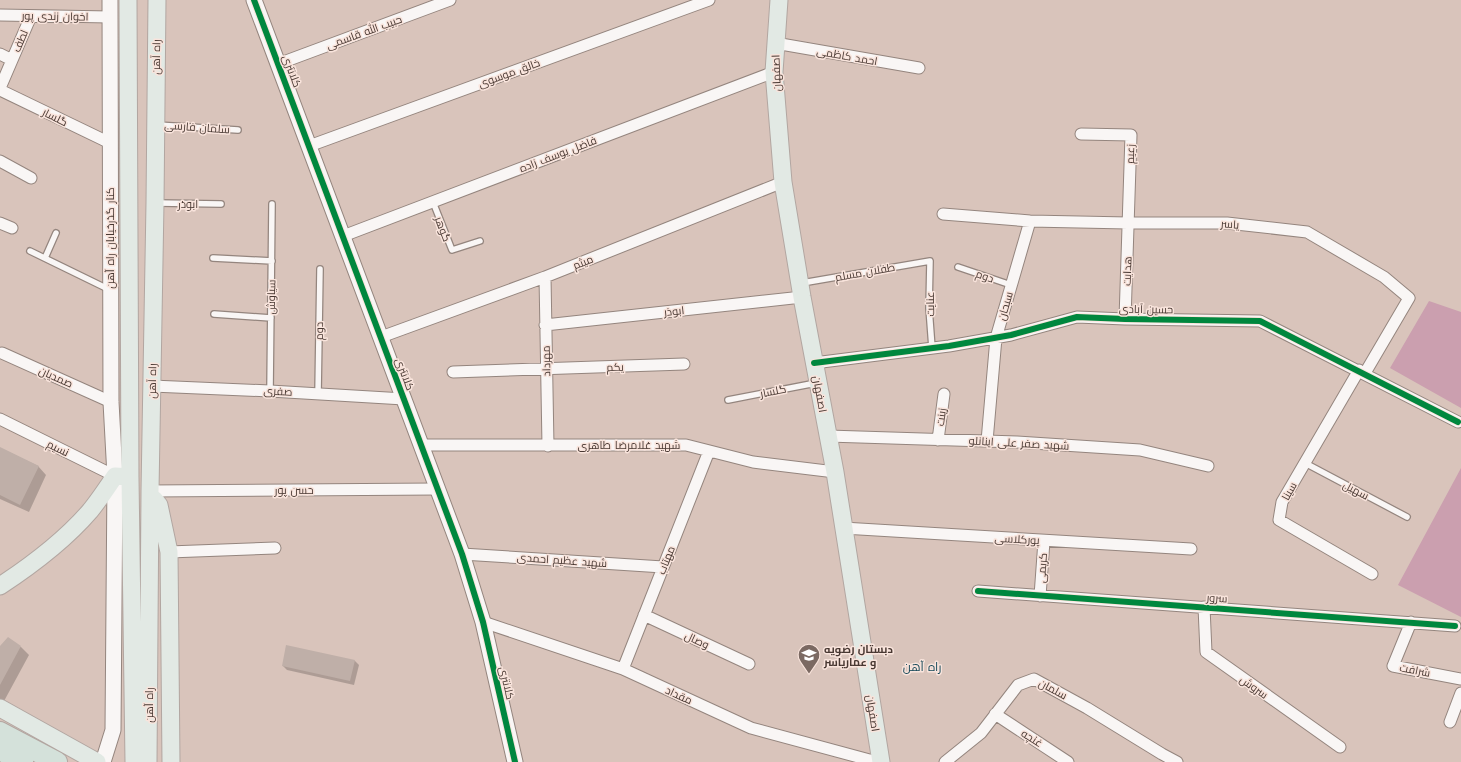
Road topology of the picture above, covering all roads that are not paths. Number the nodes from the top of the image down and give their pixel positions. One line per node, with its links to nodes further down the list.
1 (110, 0): 10 (street, کنار گذرخیابان راه آهن)
2 (128, 0): 81 (main road, راه آهن)
3 (156, 0): 18 (main road, راه آهن)
4 (254, 0): 14 (street, کلانتری)
5 (450, 0): 14 (street, حبیب الله قاسمی)
6 (709, 0): 22 (street, خالق موسوی)
7 (778, 0): 11 (main road, اصفهان)
8 (0, 15): 9 (street, اخوان زندی پور)
9 (30, 16): 10 (street, اخوان زندی پور); 13 (street, لطف)
10 (110, 17): 21 (street, کنار گذرخیابان راه آهن)
11 (775, 43): 15 (street, احمد کاظمی); 16 (main road, اصفهان)
12 (0, 54): 13 (street)
13 (12, 60): 17 (street, لطف)
14 (278, 64): 22 (street, کلانتری)
15 (919, 68)
16 (774, 72): 25 (main road, اصفهان); 26 (street, فاضل یوسف زاده)
17 (0, 89): 21 (street, گلسار)
18 (155, 124): 19 (lane, سلمان فارسی); 27 (main road, راه آهن)
19 (238, 130)
20 (1081, 134): 33 (street, زعیم)
21 (110, 144): 47 (street, کنار گذرخیابان راه آهن)
22 (309, 146): 36 (street, کلانتری)
23 (0, 161): 24 (street)
24 (31, 178)
25 (783, 182): 45 (street, میثم); 48 (main road, اصفهان)
26 (433, 202): 36 (street, فاضل یوسف زاده); 37 (lane, گوهر)
27 (155, 203): 28 (lane, ابوذر); 63 (main road, راه آهن)
28 (221, 204)
29 (272, 204): 42 (lane, سیاوش)
30 (943, 214): 31 (street, یاسر)
31 (1030, 221): 33 (street, یاسر); 46 (street, سبحان)
32 (0, 223): 34 (street)
33 (1128, 223): 51 (street, هدایت); 61 (street, یاسر)
34 (12, 228)
35 (56, 233): 39 (lane)
36 (343, 236): 53 (street, کلانتری)
37 (480, 241)
38 (30, 251): 39 (lane)
39 (45, 258): 47 (lane)
40 (213, 258): 42 (lane)
41 (930, 260): 48 (lane, طفلان مسلم); 55 (lane, عنایت)
42 (272, 261): 50 (lane, سیاوش)
43 (958, 267): 46 (lane, دوم)
44 (320, 268): 65 (lane, دوم)
45 (545, 277): 52 (street, مهرداد); 53 (street, میثم)
46 (1011, 285): 54 (street, سبحان)
47 (110, 290): 69 (street, کنار گذرخیابان راه آهن)
48 (801, 290): 52 (street, ابوذر); 57 (main road, اصفهان)
49 (214, 314): 50 (lane)
50 (271, 318): 64 (lane, سیاوش)
51 (1125, 319): 54 (street, حسین آبادی); 61 (street, حسین آبادی)
52 (546, 324): 59 (street, مهرداد)
53 (381, 337): 67 (street, کلانتری)
54 (996, 338): 55 (street, حسین آبادی); 74 (street, سبحان)
55 (932, 348): 57 (street, حسین آبادی)
56 (2, 353): 69 (street, صمدیان)
57 (814, 363): 62 (main road, اصفهان)
58 (684, 364): 59 (street, یکم)
59 (546, 370): 60 (street); 76 (street, مهرداد)
60 (453, 372)
61 (1362, 372): 71 (street, حسین آبادی); 78 (street, سینا)
62 (818, 382): 68 (lane, گلسار); 72 (main road, اصفهان)
63 (152, 386): 64 (street, صفری); 83 (main road, راه آهن)
64 (270, 391): 65 (street, صفری)
65 (318, 394): 67 (street, صفری)
66 (944, 394): 73 (street, زینت)
67 (404, 399): 75 (street, کلانتری)
68 (728, 400)
69 (111, 402): 81 (street, کنار گذرخیابان راه آهن)
70 (0, 419): 81 (street, نسیم)
71 (1458, 422)
72 (828, 436): 73 (street, شهید صفر علی اینانلو); 80 (main road, اصفهان)
73 (938, 440): 74 (street, شهید صفر علی اینانلو)
74 (987, 441): 79 (street, شهید صفر علی اینانلو)
75 (421, 445): 76 (street, شهید غلامرضا طاهری); 82 (street, کلانتری)
76 (548, 446): 77 (street, شهید غلامرضا طاهری)
77 (709, 451): 80 (street, شهید غلامرضا طاهری); 91 (street, مهتاب)
78 (1305, 463): 84 (lane, سهیل); 92 (street, سینا)
79 (1208, 466)
80 (834, 472): 85 (main road, اصفهان)
81 (123, 476): 93 (main road); 114 (street, کنار گذرخیابان راه آهن); 115 (main road, راه آهن)
82 (438, 490): 83 (street, حسن پور); 90 (street, کلانتری)
83 (150, 491): 89 (main road); 116 (main road, راه آهن)
84 (1407, 517)
85 (843, 528): 86 (street, پورکلاسی); 120 (main road, اصفهان)
86 (1044, 540): 88 (street, پورکلاسی); 95 (street, کریمی)
87 (275, 548): 89 (street)
88 (1191, 550)
89 (169, 552): 117 (main road)
90 (462, 554): 91 (street, شهید عظیم احمدی); 98 (street, کلانتری)
91 (663, 567): 97 (street, مهتاب)
92 (1372, 574)
93 (0, 586)
94 (978, 591): 95 (street, سرور)
95 (1040, 596): 96 (street, سرور)
96 (1204, 607): 99 (street, سرور); 109 (street, سروش)
97 (644, 615): 101 (street, وصال); 102 (street, مهتاب)
98 (483, 622): 102 (street, مقداد); 118 (street, کلانتری)
99 (1411, 622): 100 (street, سرور); 103 (street, شرافت)
100 (1455, 626)
101 (749, 664)
102 (623, 669): 119 (street, مقداد)
103 (1461, 679)
104 (1461, 693): 107 (street)
105 (0, 708): 113 (main road)
106 (995, 714): 121 (street, سلمان); 122 (street, غنچه); 123 (street, سلمان)
107 (1450, 722)
108 (0, 732): 112 (highway)
109 (1340, 747)
110 (0, 750): 111 (highway)
111 (24, 762)
112 (57, 762)
113 (97, 762)
114 (103, 762)
115 (134, 762)
116 (148, 762)
117 (171, 762)
118 (515, 762)
119 (877, 762)
120 (881, 762)
121 (945, 762)
122 (1068, 762)
123 (1177, 762)

